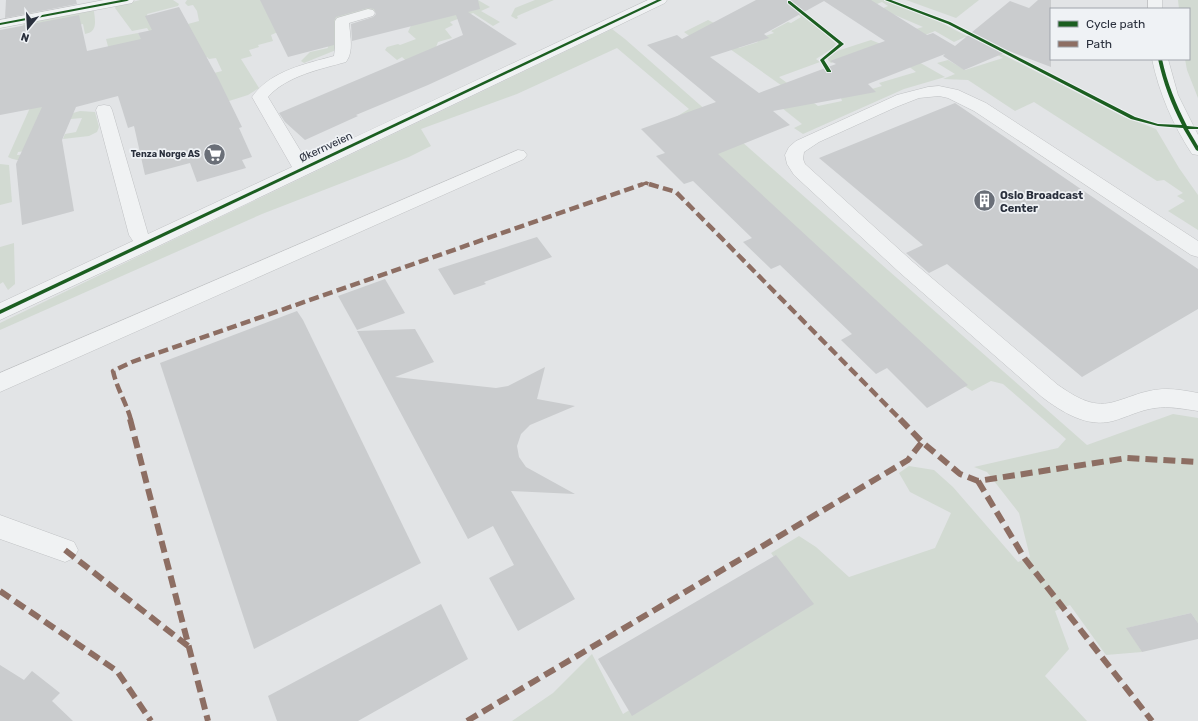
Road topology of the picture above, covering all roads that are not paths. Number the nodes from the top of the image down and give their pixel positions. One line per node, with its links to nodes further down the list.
1 (128, 0): 4 (street)
2 (660, 0): 9 (street, Økernveien)
3 (368, 13): 9 (street)
4 (0, 24)
5 (1160, 60): 7 (street)
6 (104, 110): 10 (street)
7 (1198, 150)
8 (518, 155): 13 (street)
9 (304, 169): 10 (street, Økernveien)
10 (145, 244): 12 (street, Økernveien)
11 (1198, 250): 14 (street)
12 (0, 312)
13 (0, 383)
14 (1198, 402)
15 (0, 527): 16 (street)
16 (65, 550)

